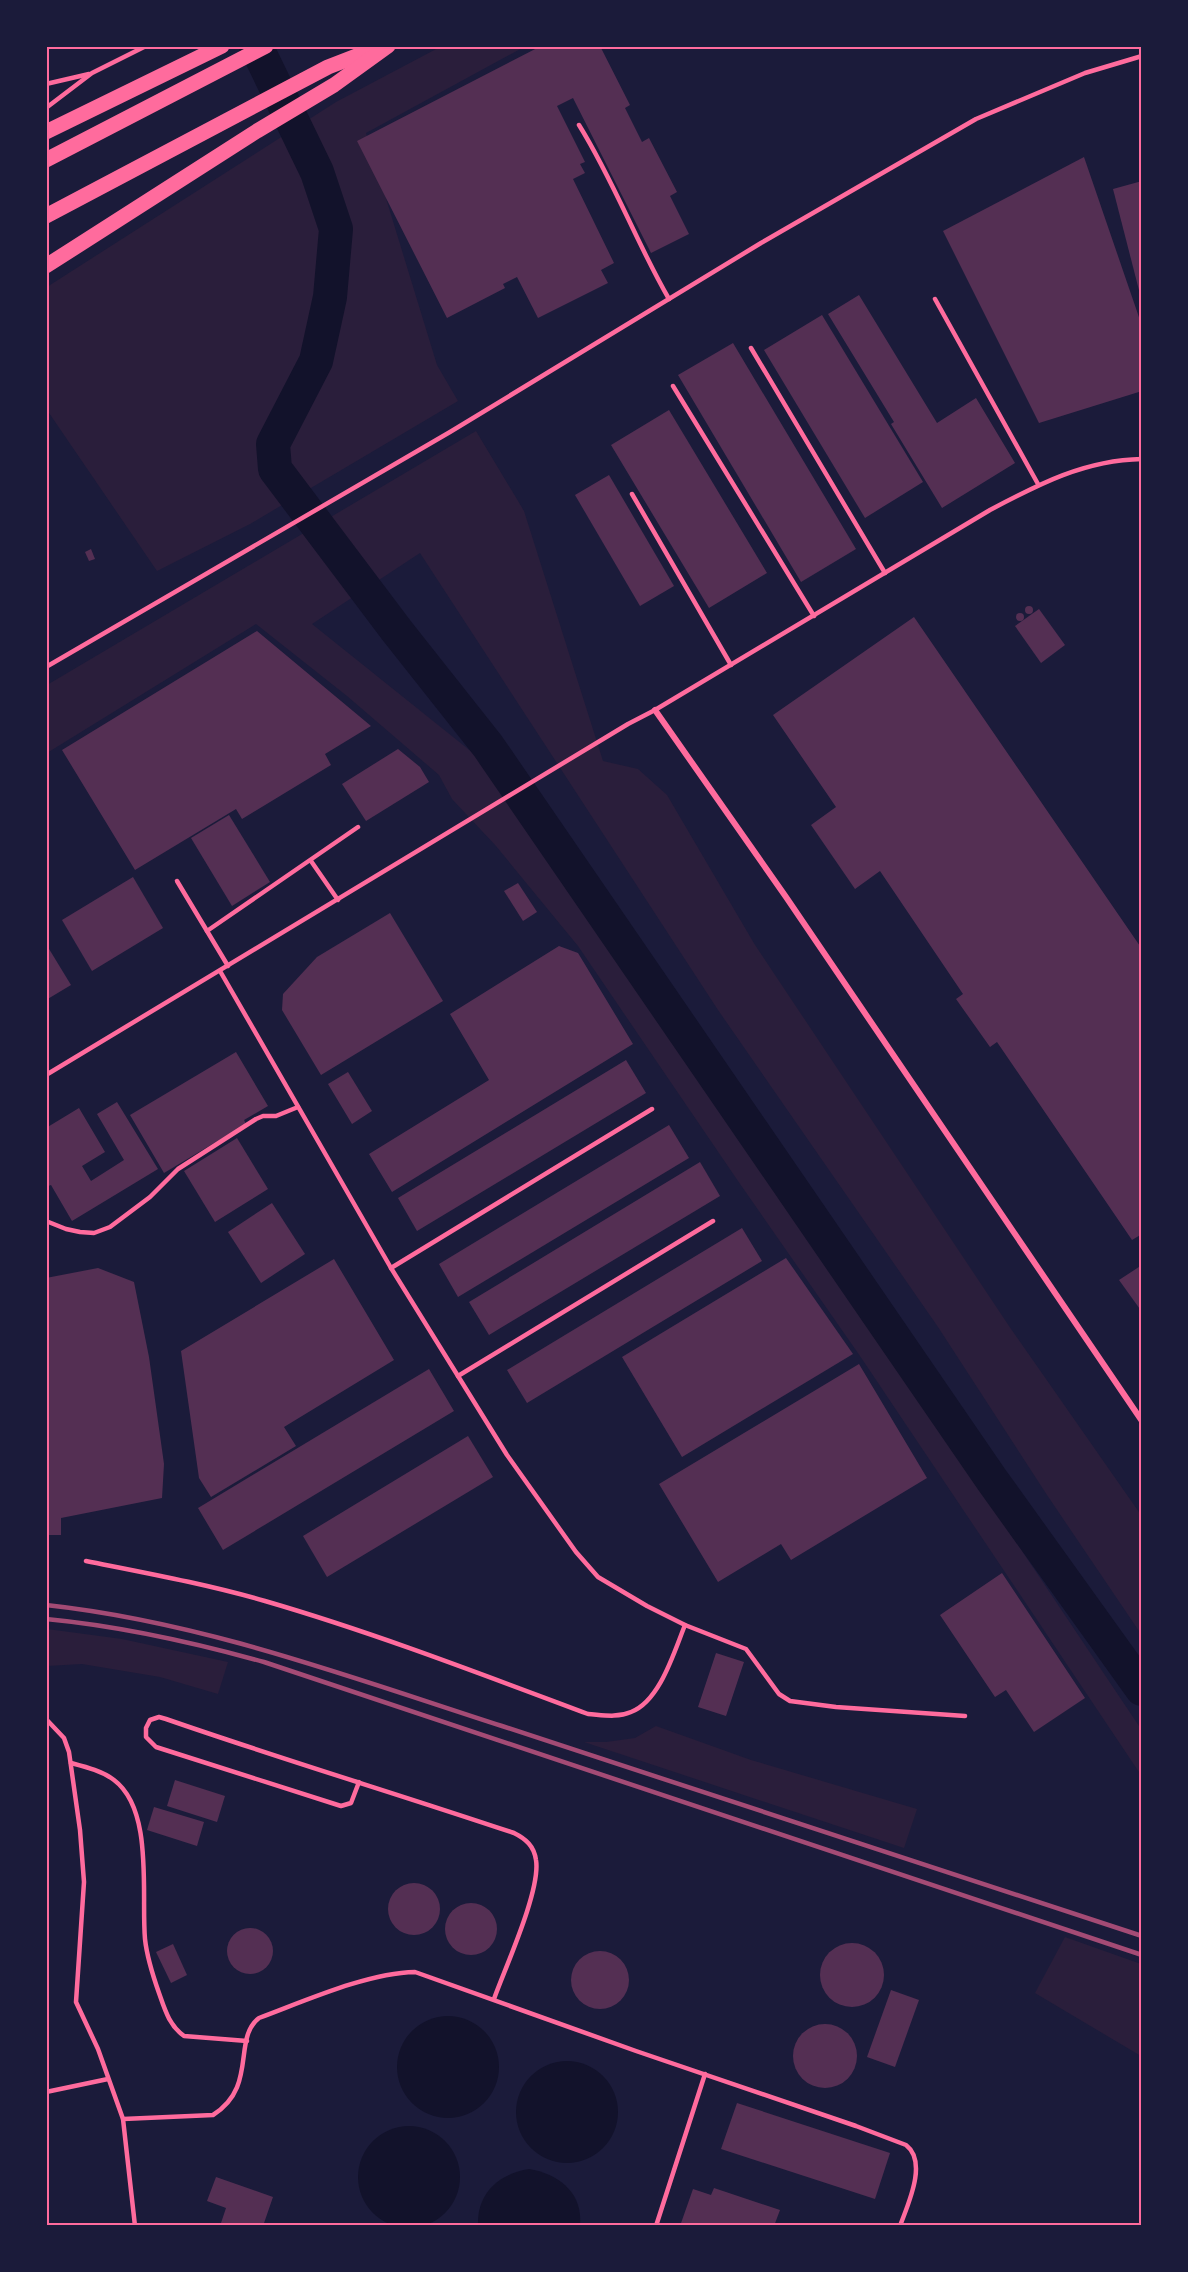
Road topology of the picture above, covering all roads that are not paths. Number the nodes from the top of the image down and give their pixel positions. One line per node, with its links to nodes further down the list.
1 (146, 46): 7 (lane)
2 (222, 46): 11 (main road)
3 (266, 46): 12 (main road)
4 (380, 46): 13 (main road)
5 (388, 46): 14 (main road)
6 (1142, 56): 16 (lane)
7 (92, 73): 8 (lane); 9 (lane)
8 (46, 84)
9 (46, 108)
10 (579, 125): 16 (lane)
11 (46, 132)
12 (46, 160)
13 (46, 216)
14 (46, 266)
15 (935, 298): 20 (lane)
16 (669, 299): 25 (lane)
17 (751, 348): 22 (lane)
18 (673, 386): 23 (lane)
19 (1142, 459): 20 (lane)
20 (1038, 484): 22 (lane)
21 (632, 494): 24 (lane)
22 (885, 573): 23 (lane)
23 (814, 616): 24 (lane)
24 (731, 665): 26 (lane)
25 (46, 667)
26 (655, 710): 30 (lane); 41 (street)
27 (358, 827): 28 (lane)
28 (311, 861): 30 (lane); 31 (lane)
29 (177, 881): 31 (lane)
30 (338, 900): 32 (lane)
31 (207, 930): 32 (lane)
32 (228, 966): 33 (lane)
33 (220, 972): 34 (lane); 35 (lane)
34 (46, 1075)
35 (298, 1107): 37 (lane); 39 (lane)
36 (651, 1108): 39 (lane)
37 (46, 1221)
38 (713, 1221): 40 (lane)
39 (391, 1268): 40 (lane)
40 (458, 1376): 43 (lane)
41 (1142, 1421)
42 (86, 1561): 43 (lane)
43 (685, 1625): 44 (lane)
44 (965, 1716)
45 (46, 1719): 46 (lane)
46 (71, 1763): 49 (lane); 51 (lane)
47 (360, 1782): 47 (lane); 48 (lane)
48 (494, 1999): 49 (lane); 50 (lane)
49 (247, 2041): 53 (lane)
50 (705, 2074): 55 (lane); 56 (lane)
51 (108, 2079): 52 (lane); 53 (lane)
52 (46, 2092)
53 (123, 2120): 54 (lane)
54 (135, 2226)
55 (656, 2226)
56 (900, 2226)

